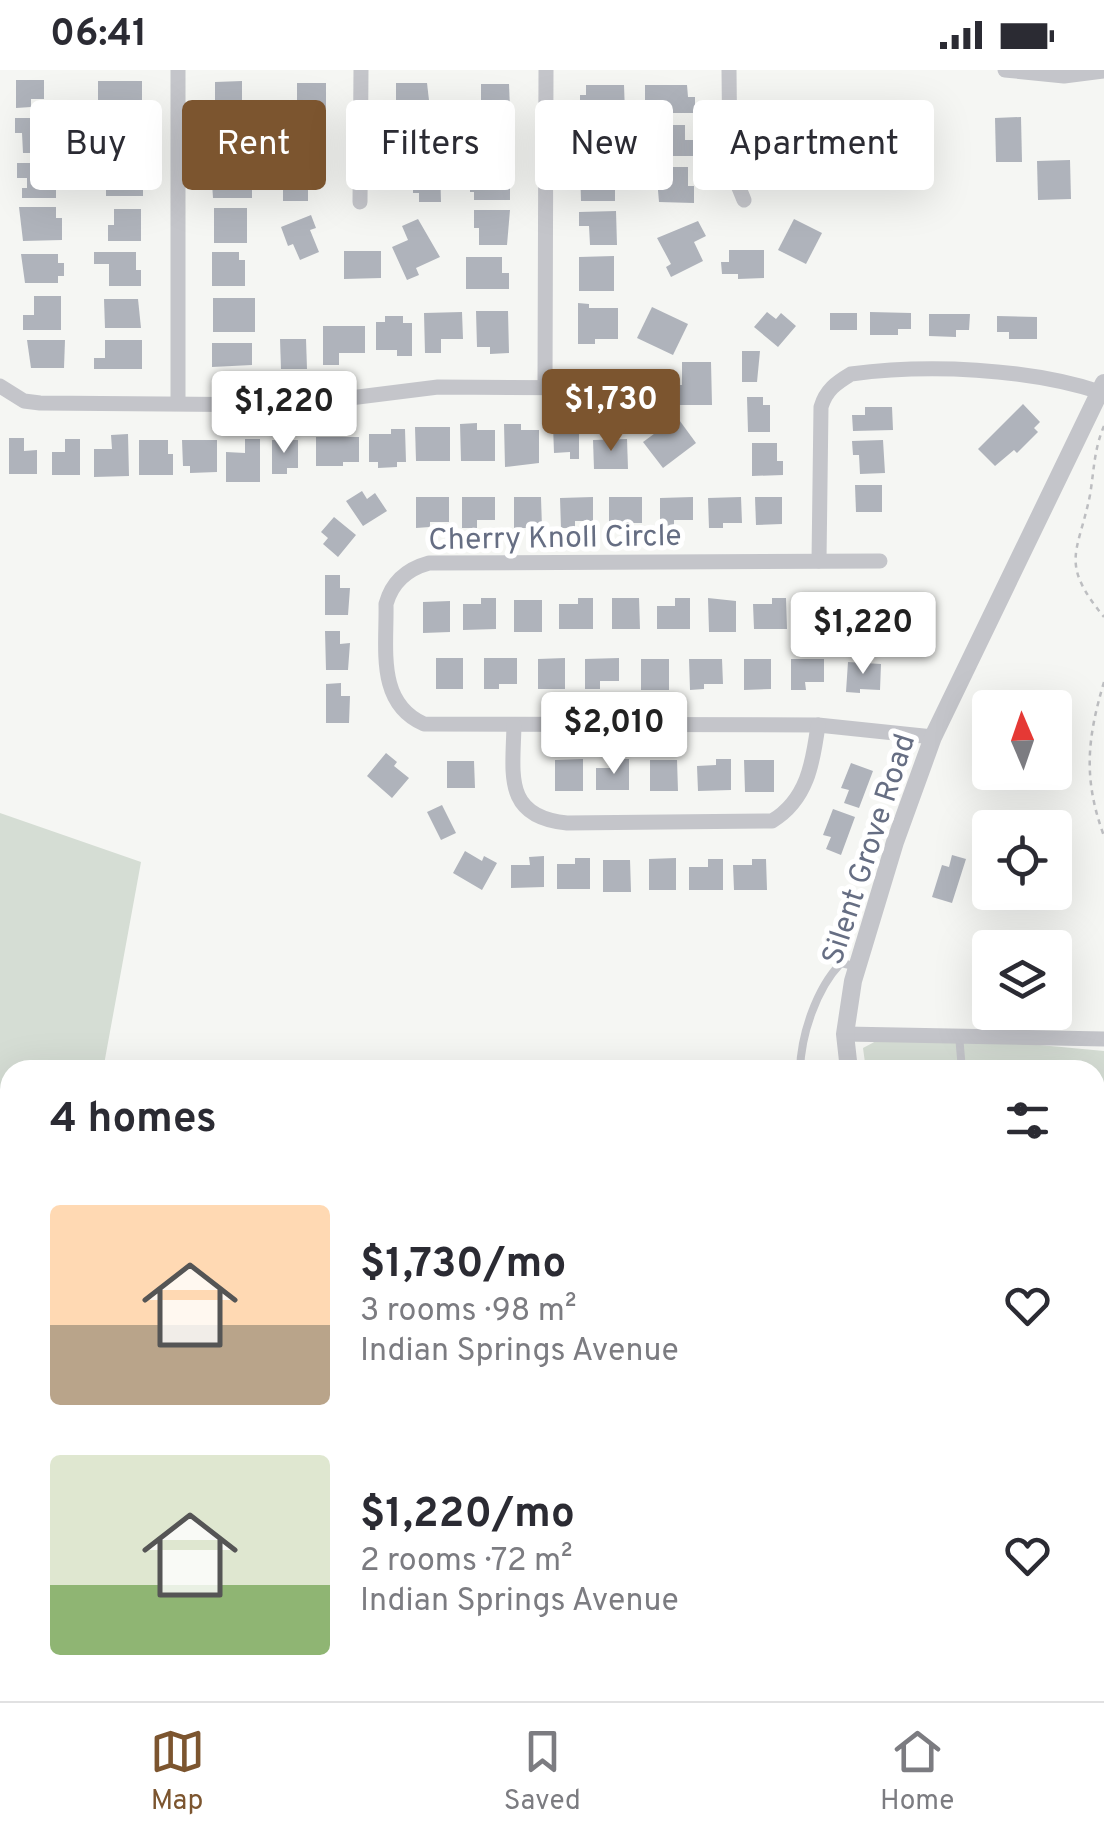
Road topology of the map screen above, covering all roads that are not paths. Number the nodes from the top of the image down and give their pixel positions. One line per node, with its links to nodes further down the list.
1 (178, 70): 13 (street)
2 (361, 70): 8 (street)
3 (546, 70): 9 (street)
4 (729, 70): 7 (street)
5 (1006, 70): 6 (street)
6 (1104, 71)
7 (744, 200)
8 (360, 202)
9 (545, 386): 10 (street); 13 (street)
10 (621, 388)
11 (3, 389): 13 (street)
12 (1103, 389): 14 (street); 18 (street, Silent Grove Road)
13 (178, 403)
14 (819, 561): 15 (street, Cherry Knoll Circle); 16 (street, Cherry Knoll Circle)
15 (880, 561)
16 (514, 725): 17 (street, Cherry Knoll Circle); 17 (street)
17 (818, 725): 18 (street, Cherry Knoll Circle)
18 (932, 737): 19 (street, Silent Grove Road)
19 (857, 967): 20 (street, Silent Grove Road); 23 (lane)
20 (845, 1034): 21 (street); 24 (street, Silent Grove Road)
21 (958, 1035): 22 (street); 25 (lane)
22 (1104, 1038)
23 (801, 1060)
24 (848, 1060)
25 (961, 1060)

